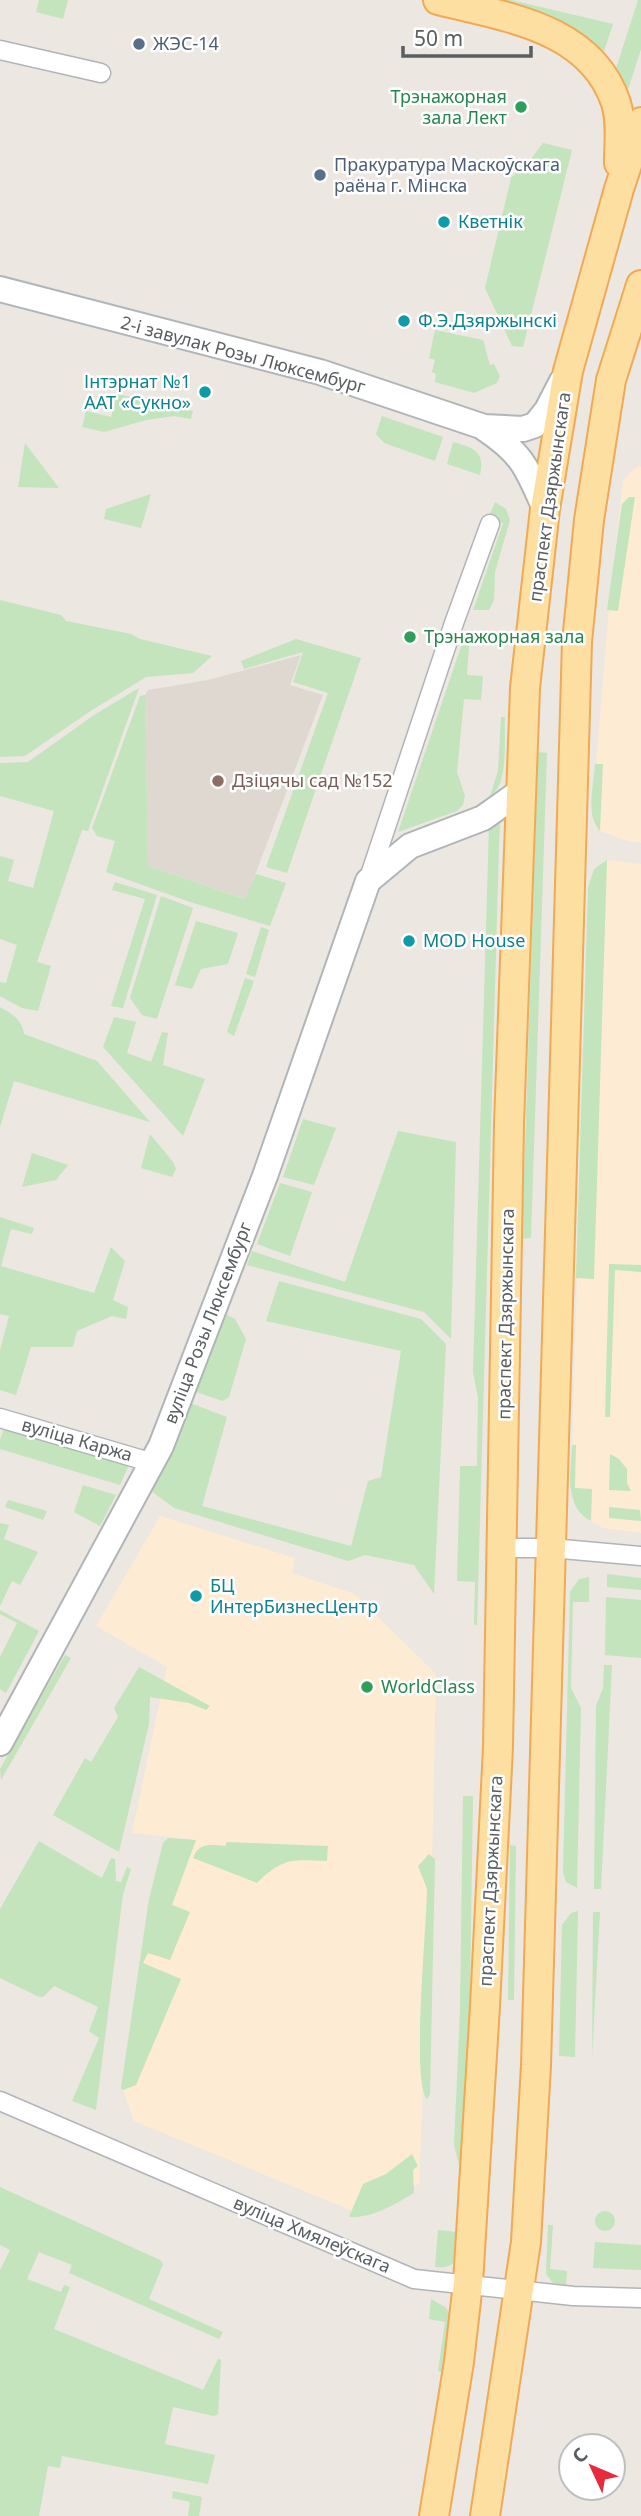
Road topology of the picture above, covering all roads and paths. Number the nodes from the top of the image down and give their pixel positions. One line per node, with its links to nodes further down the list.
1 (438, 0): 5 (main road)
2 (0, 50): 3 (street)
3 (101, 73)
4 (641, 122): 5 (main road, праспект Дзяржынскага)
5 (619, 189): 9 (main road, праспект Дзяржынскага)
6 (641, 285): 10 (main road)
7 (0, 289): 11 (street, 2-і завулак Розы Люксембург)
8 (641, 329): 10 (main road)
9 (568, 371): 11 (street, 2-і завулак Розы Люксембург); 12 (main road, праспект Дзяржынскага)
10 (611, 380): 21 (main road)
11 (484, 427): 12 (street, 2-і завулак Розы Люксембург)
12 (545, 509): 14 (main road, праспект Дзяржынскага)
13 (490, 524): 15 (street, вуліца Розы Люксембург)
14 (521, 792): 16 (street); 20 (main road, праспект Дзяржынскага)
15 (386, 826): 16 (street); 17 (street, вуліца Розы Люксембург)
16 (410, 846): 17 (street)
17 (368, 881): 19 (street, вуліца Розы Люксембург)
18 (0, 1418): 19 (street, вуліца Каржа)
19 (153, 1463): 23 (street, вуліца Розы Люксембург)
20 (503, 1548): 21 (street); 25 (main road, праспект Дзяржынскага)
21 (551, 1548): 22 (street); 26 (main road)
22 (641, 1556)
23 (0, 1743)
24 (0, 2101): 25 (street, вуліца Хмялеўскага)
25 (468, 2283): 26 (street, вуліца Хмялеўскага); 28 (main road, праспект Дзяржынскага)
26 (518, 2291): 27 (street, вуліца Хмялеўскага); 29 (main road)
27 (641, 2298)
28 (433, 2516)
29 (485, 2516)

